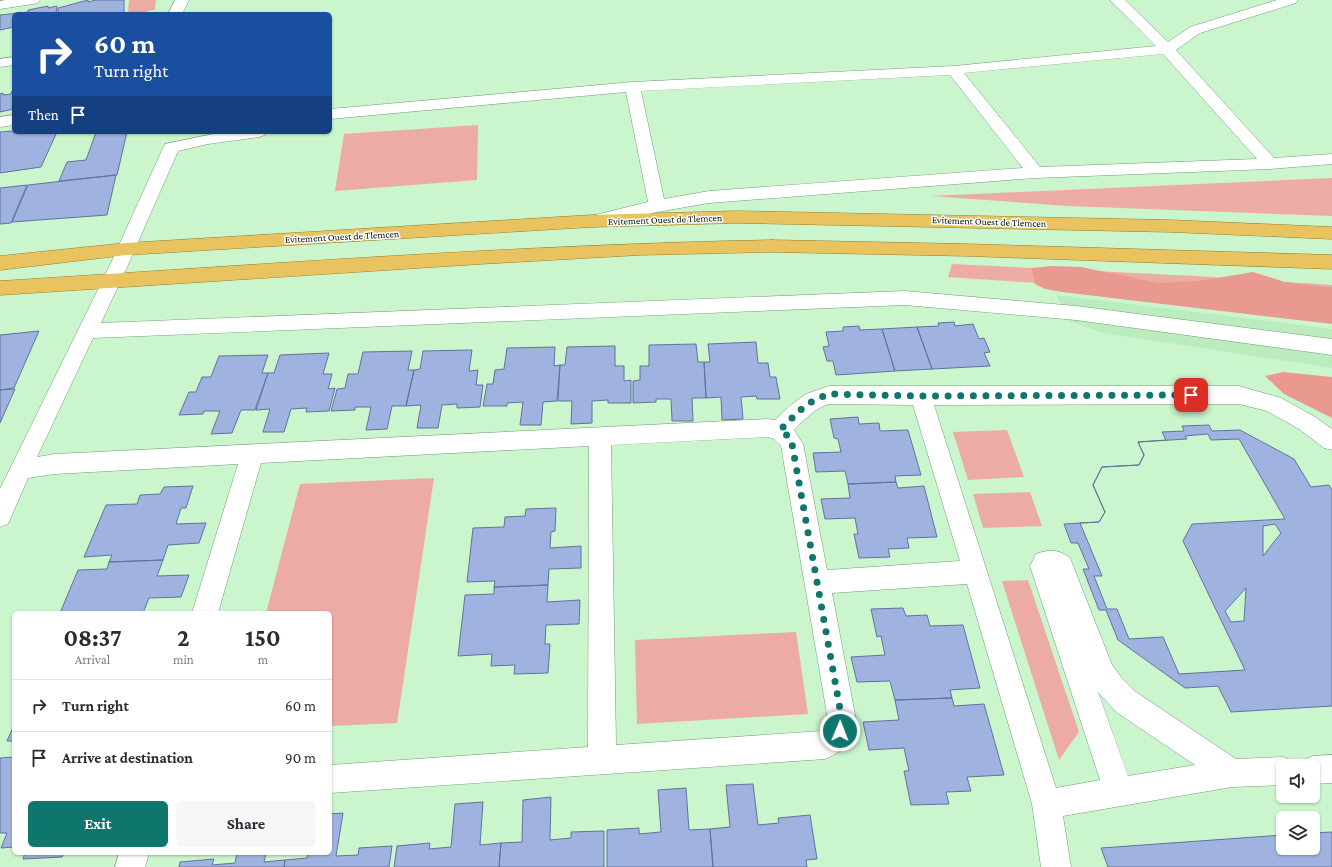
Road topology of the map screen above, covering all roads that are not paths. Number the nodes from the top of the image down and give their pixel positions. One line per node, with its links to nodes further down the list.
1 (33, 0): 5 (street)
2 (182, 0): 6 (street)
3 (1117, 0): 7 (street)
4 (1291, 0): 7 (street)
5 (0, 6)
6 (176, 12)
7 (1167, 49): 10 (street); 17 (street)
8 (12, 61): 9 (street)
9 (0, 63)
10 (954, 70): 11 (street); 18 (street)
11 (633, 87): 12 (street); 19 (street)
12 (332, 114)
13 (12, 120): 14 (street)
14 (0, 122)
15 (244, 134): 22 (street)
16 (1332, 159): 17 (street)
17 (1270, 164): 18 (street)
18 (1035, 173): 19 (street)
19 (657, 206): 20 (street)
20 (592, 221): 21 (highway, Evitement Ouest de Tlemcen); 22 (highway, Evitement Ouest de Tlemcen)
21 (1332, 234)
22 (126, 249): 24 (highway, Evitement Ouest de Tlemcen); 25 (street)
23 (1332, 262): 25 (highway)
24 (0, 263)
25 (112, 281): 26 (highway); 27 (street)
26 (0, 288)
27 (86, 331): 28 (street); 34 (street)
28 (1332, 347)
29 (922, 396): 30 (street); 32 (street); 36 (street)
30 (780, 430): 31 (street); 37 (street)
31 (600, 436): 33 (street); 39 (street)
32 (1332, 441)
33 (252, 454): 34 (street); 38 (street)
34 (20, 469): 35 (street)
35 (0, 516)
36 (975, 572): 37 (street); 46 (street)
37 (817, 582): 39 (street)
38 (206, 611)
39 (602, 760): 44 (street)
40 (1332, 769): 41 (street)
41 (1320, 770)
42 (1276, 771): 43 (street)
43 (1232, 773): 45 (street); 45 (street)
44 (332, 779)
45 (1119, 793): 46 (street)
46 (1047, 804): 49 (street)
47 (133, 855): 48 (street)
48 (130, 867)
49 (1056, 867)

